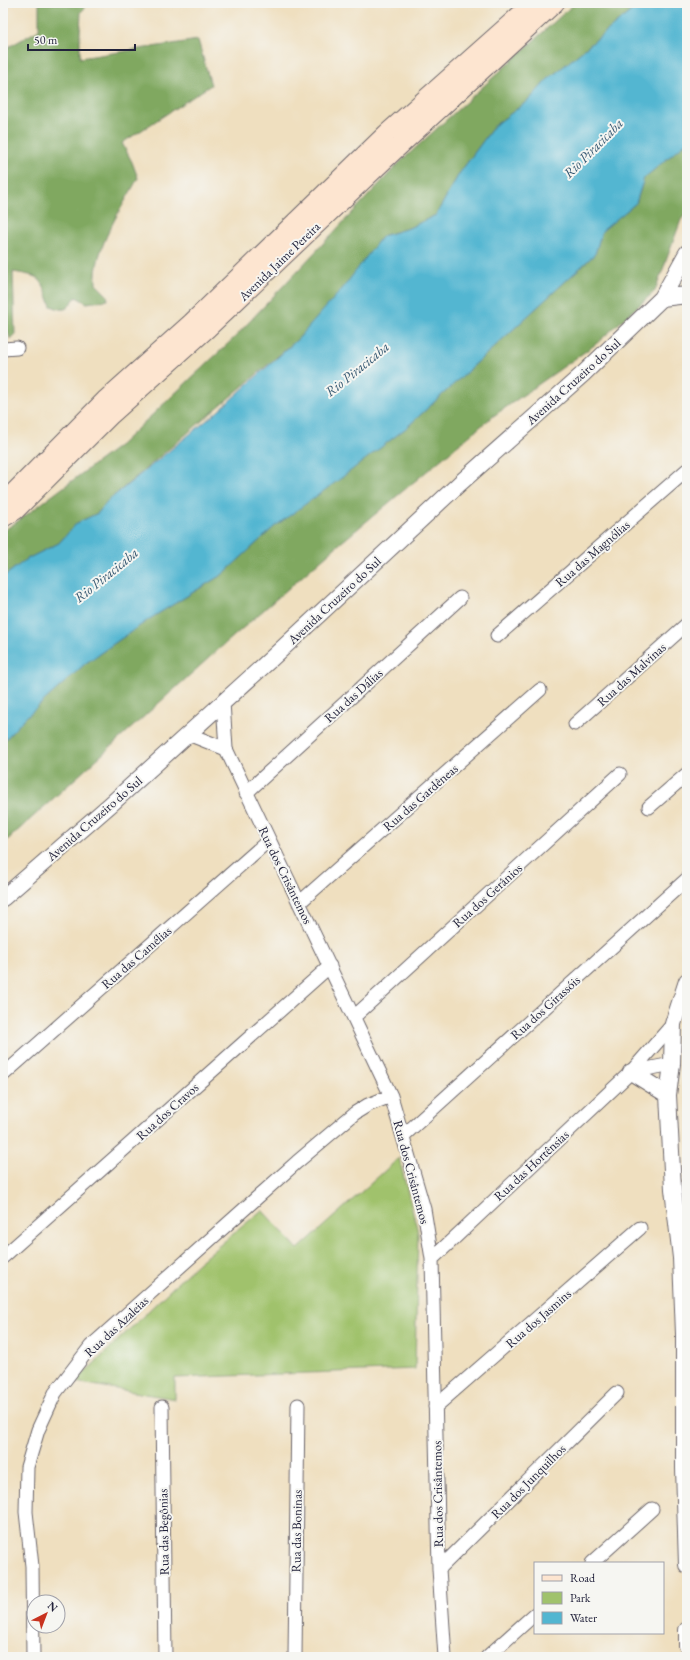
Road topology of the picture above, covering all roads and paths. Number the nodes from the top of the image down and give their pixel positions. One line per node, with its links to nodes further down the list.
1 (533, 3): 9 (main road, Avenida Jaime Pereira)
2 (555, 3): 10 (main road, Avenida Jaime Pereira)
3 (687, 253): 5 (street, Avenida Cruzeiro do Sul)
4 (687, 294): 5 (street)
5 (662, 298): 15 (street, Avenida Cruzeiro do Sul)
6 (17, 348): 7 (street)
7 (3, 349)
8 (687, 470): 13 (street, Rua das Magnólias)
9 (3, 503)
10 (3, 518)
11 (460, 598): 21 (street, Rua das Dálias)
12 (687, 624): 16 (street, Rua das Malvinas)
13 (497, 636)
14 (540, 690): 26 (street, Rua das Gardêneas)
15 (223, 702): 17 (street, Avenida Cruzeiro do Sul); 18 (street, Rua dos Crisântemos)
16 (575, 724)
17 (188, 734): 18 (street); 25 (street, Avenida Cruzeiro do Sul)
18 (226, 749): 21 (street, Rua dos Crisântemos)
19 (620, 774): 29 (street, Rua dos Gerânios)
20 (687, 774): 22 (street)
21 (246, 793): 23 (street, Rua dos Crisântemos)
22 (649, 807)
23 (269, 840): 26 (street, Rua dos Crisântemos); 33 (street, Rua das Camélias)
24 (687, 879): 36 (street, Rua dos Girassóis)
25 (3, 898)
26 (299, 903): 27 (street, Rua dos Crisântemos)
27 (330, 966): 29 (street, Rua dos Crisântemos); 38 (street, Rua dos Cravos)
28 (687, 981): 30 (street)
29 (355, 1016): 35 (street, Rua dos Crisântemos)
30 (673, 1024): 31 (street); 32 (street, Rua das Hortênsias)
31 (672, 1064): 32 (street); 34 (street)
32 (631, 1072): 34 (street); 39 (street, Rua das Hortênsias)
33 (3, 1075)
34 (668, 1095): 46 (street)
35 (392, 1096): 36 (street, Rua dos Crisântemos); 51 (street, Rua das Azaleias)
36 (403, 1136): 39 (street, Rua dos Crisântemos)
37 (640, 1228): 43 (street, Rua dos Jasmins)
38 (3, 1257)
39 (432, 1258): 43 (street, Rua dos Crisântemos)
40 (617, 1393): 47 (street, Rua dos Junquilhos)
41 (298, 1404): 53 (street, Rua das Boninas)
42 (162, 1407): 52 (street, Rua das Begônias)
43 (435, 1407): 47 (street, Rua dos Crisântemos)
44 (652, 1509): 45 (street)
45 (593, 1562)
46 (687, 1565)
47 (439, 1569): 54 (street, Rua dos Crisântemos)
48 (534, 1615): 55 (street)
49 (687, 1630): 50 (street)
50 (687, 1646)
51 (33, 1657)
52 (165, 1657)
53 (294, 1657)
54 (445, 1657)
55 (487, 1657)

